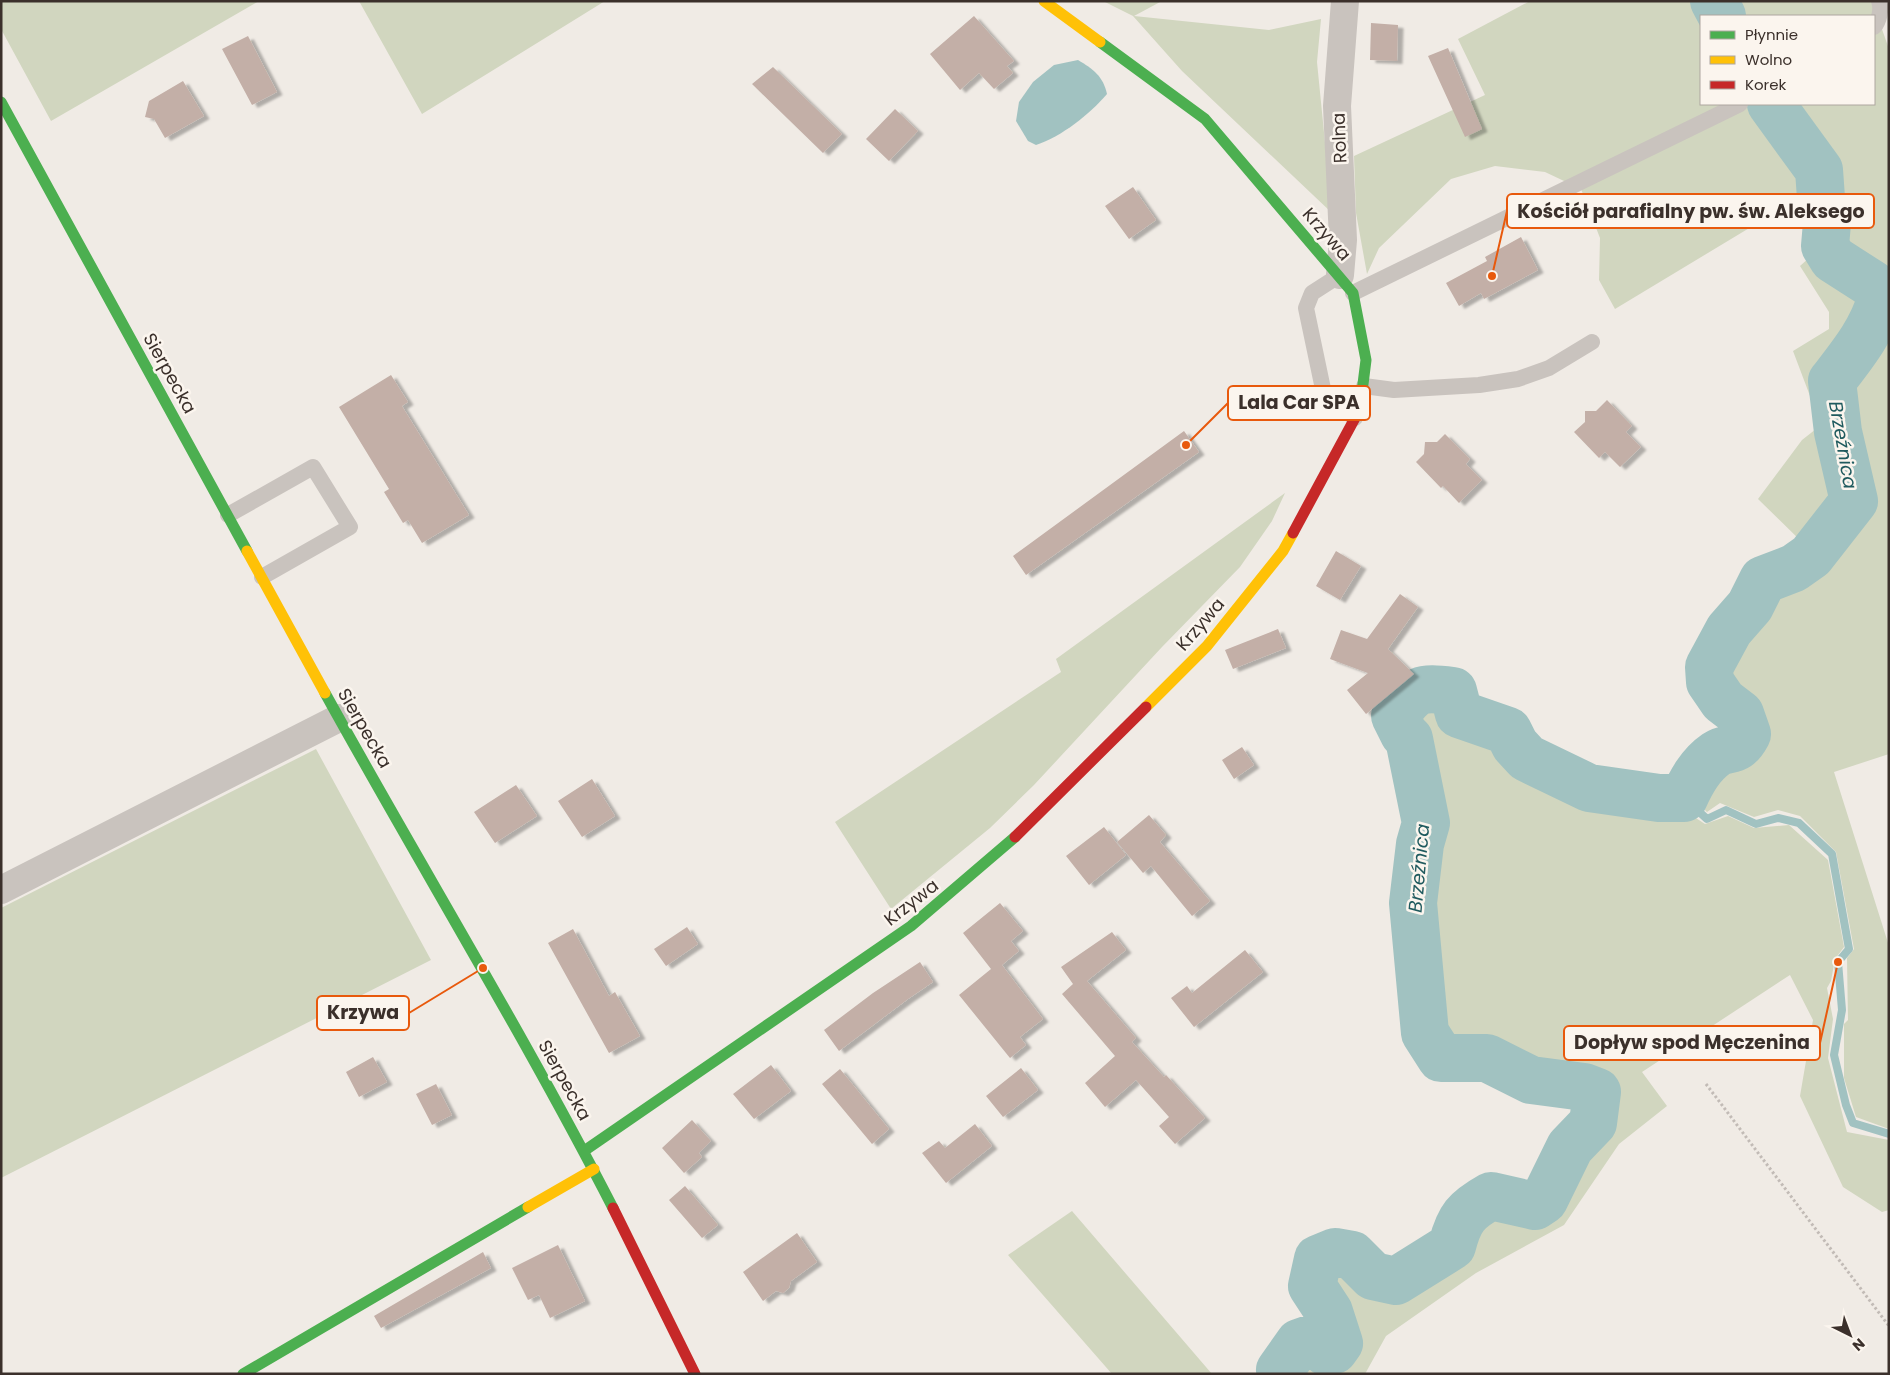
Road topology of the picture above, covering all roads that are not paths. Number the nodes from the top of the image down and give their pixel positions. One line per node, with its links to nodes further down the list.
1 (1044, 1): 7 (street, Krzywa)
2 (1345, 1): 7 (street, Rolna)
3 (1879, 1): 4 (lane)
4 (1875, 26)
5 (1, 102): 11 (street, Sierpecka)
6 (1738, 105): 7 (lane)
7 (1346, 284): 9 (street, Krzywa); 10 (lane)
8 (1592, 342): 9 (lane)
9 (1364, 386): 10 (street, Krzywa)
10 (1355, 418): 15 (street, Krzywa)
11 (228, 515): 12 (street, Sierpecka); 12 (lane)
12 (262, 577): 13 (street, Sierpecka)
13 (339, 718): 14 (street); 15 (street, Sierpecka)
14 (1, 890)
15 (584, 1151): 16 (street, Sierpecka)
16 (594, 1169): 17 (street); 18 (street, Sierpecka)
17 (243, 1374)
18 (695, 1374)

